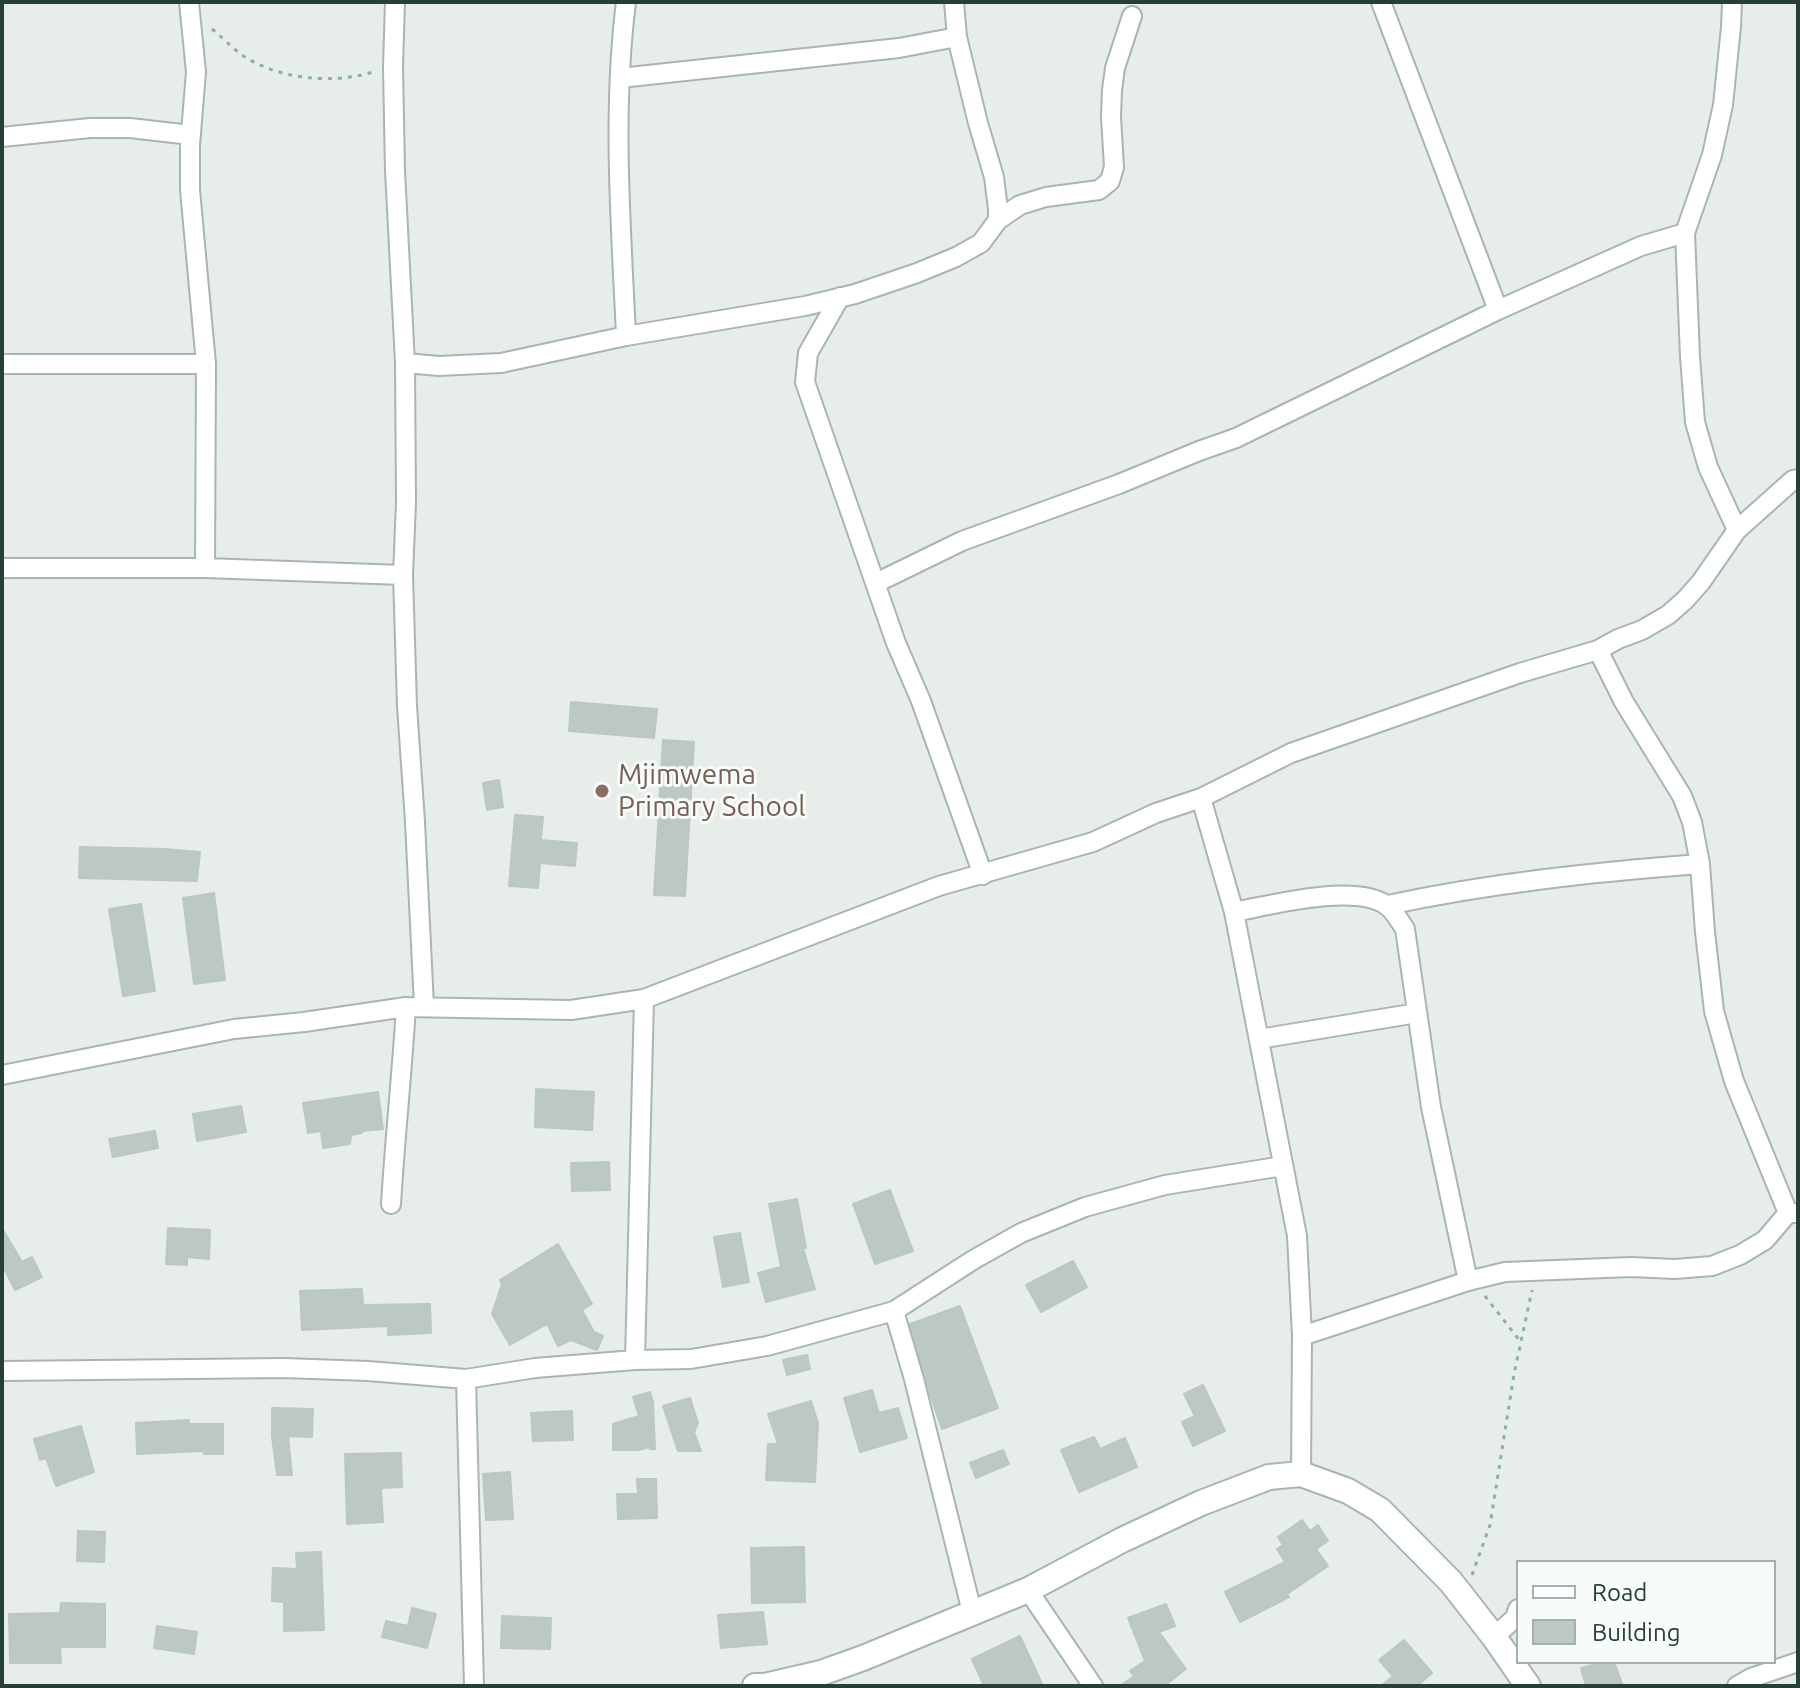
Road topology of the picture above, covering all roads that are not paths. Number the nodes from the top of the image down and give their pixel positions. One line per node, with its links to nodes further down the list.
1 (395, 2): 17 (street)
2 (626, 2): 9 (street)
3 (954, 2): 8 (street)
4 (1381, 2): 15 (street)
5 (1732, 2): 13 (street)
6 (189, 7): 10 (street)
7 (1132, 16): 12 (street)
8 (957, 37): 9 (street); 12 (street)
9 (620, 78): 16 (street)
10 (191, 135): 11 (street); 19 (street)
11 (2, 137)
12 (998, 220): 14 (street)
13 (1685, 233): 15 (street); 21 (street)
14 (840, 297): 16 (street); 25 (street)
15 (1498, 310): 25 (street)
16 (626, 336): 17 (street)
17 (405, 363): 24 (street)
18 (2, 364): 19 (street)
19 (206, 364): 23 (street)
20 (1798, 479): 21 (street)
21 (1737, 530): 26 (street)
22 (2, 568): 23 (street)
23 (205, 568): 24 (street)
24 (403, 575): 33 (street)
25 (876, 583): 29 (street)
26 (1598, 650): 27 (street); 28 (street)
27 (1201, 798): 29 (street); 31 (street)
28 (1700, 864): 30 (street); 39 (street)
29 (983, 875): 32 (street)
30 (1388, 905): 31 (street); 34 (street)
31 (1234, 912): 35 (street)
32 (644, 999): 33 (street); 43 (street)
33 (415, 1007): 36 (street); 38 (street)
34 (1417, 1013): 35 (street); 40 (street)
35 (1259, 1039): 37 (street)
36 (2, 1075)
37 (1283, 1166): 41 (street); 42 (street)
38 (391, 1204)
39 (1793, 1213): 40 (street)
40 (1471, 1280): 42 (street)
41 (894, 1311): 43 (street); 48 (street)
42 (1302, 1336): 46 (street)
43 (635, 1360): 45 (street)
44 (2, 1371): 45 (street)
45 (466, 1379): 54 (street)
46 (1301, 1474): 47 (street); 50 (street)
47 (1028, 1590): 48 (street); 57 (street)
48 (972, 1612): 56 (street)
49 (1516, 1615): 50 (street)
50 (1506, 1635): 51 (street)
51 (1516, 1658)
52 (1798, 1662): 59 (street)
53 (1519, 1664): 58 (street)
54 (474, 1686)
55 (755, 1686): 56 (street)
56 (765, 1686)
57 (1093, 1686)
58 (1528, 1686)
59 (1737, 1686)

